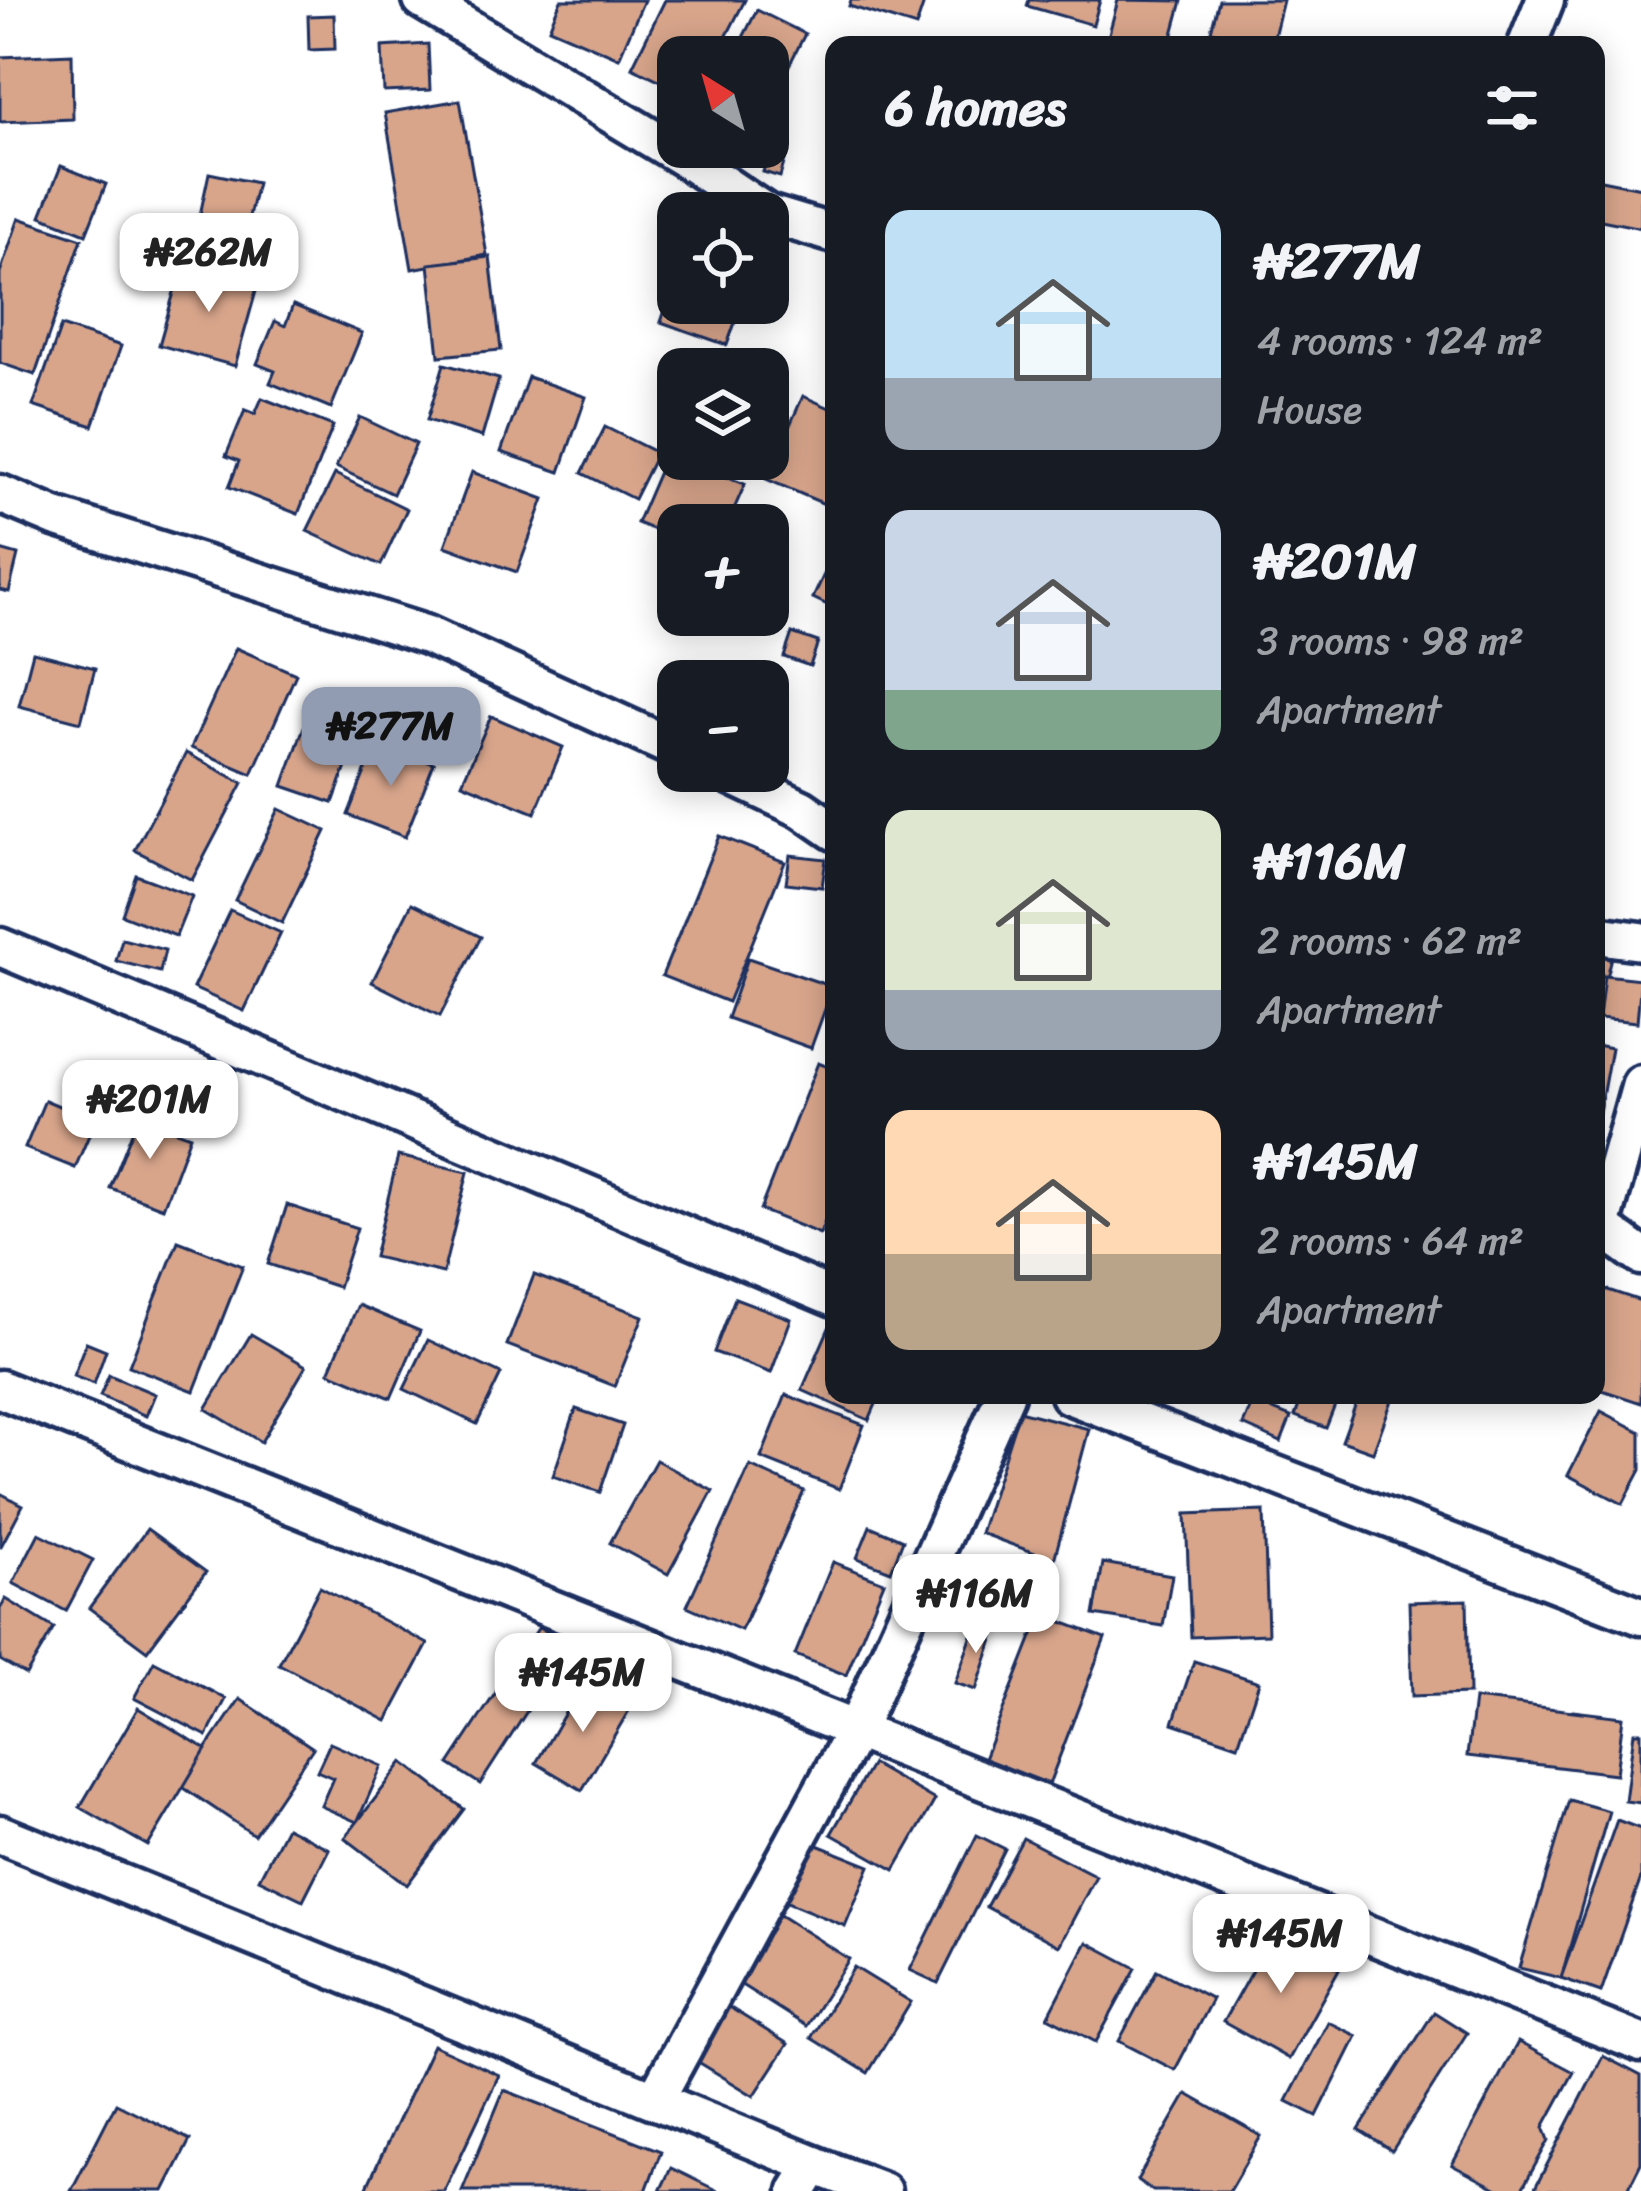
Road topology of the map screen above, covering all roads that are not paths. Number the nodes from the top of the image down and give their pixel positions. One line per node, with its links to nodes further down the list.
1 (422, 0): 4 (street)
2 (1545, 0): 3 (street)
3 (1531, 36)
4 (735, 192)
5 (789, 221): 6 (street)
6 (825, 231)
7 (0, 494): 8 (street)
8 (657, 740)
9 (766, 792): 10 (street)
10 (825, 825)
11 (1605, 935): 12 (street)
12 (1641, 941)
13 (0, 947): 18 (street)
14 (1641, 1084): 15 (street)
15 (1605, 1213)
16 (1605, 1230): 17 (street)
17 (1641, 1256)
18 (825, 1294)
19 (0, 1389): 23 (street)
20 (1001, 1404): 23 (street)
21 (1092, 1404): 22 (street)
22 (1641, 1616)
23 (856, 1729): 25 (street); 26 (street)
24 (0, 1834): 26 (street)
25 (1641, 2043)
26 (655, 2100): 27 (street)
27 (806, 2178): 28 (street)
28 (882, 2191)

